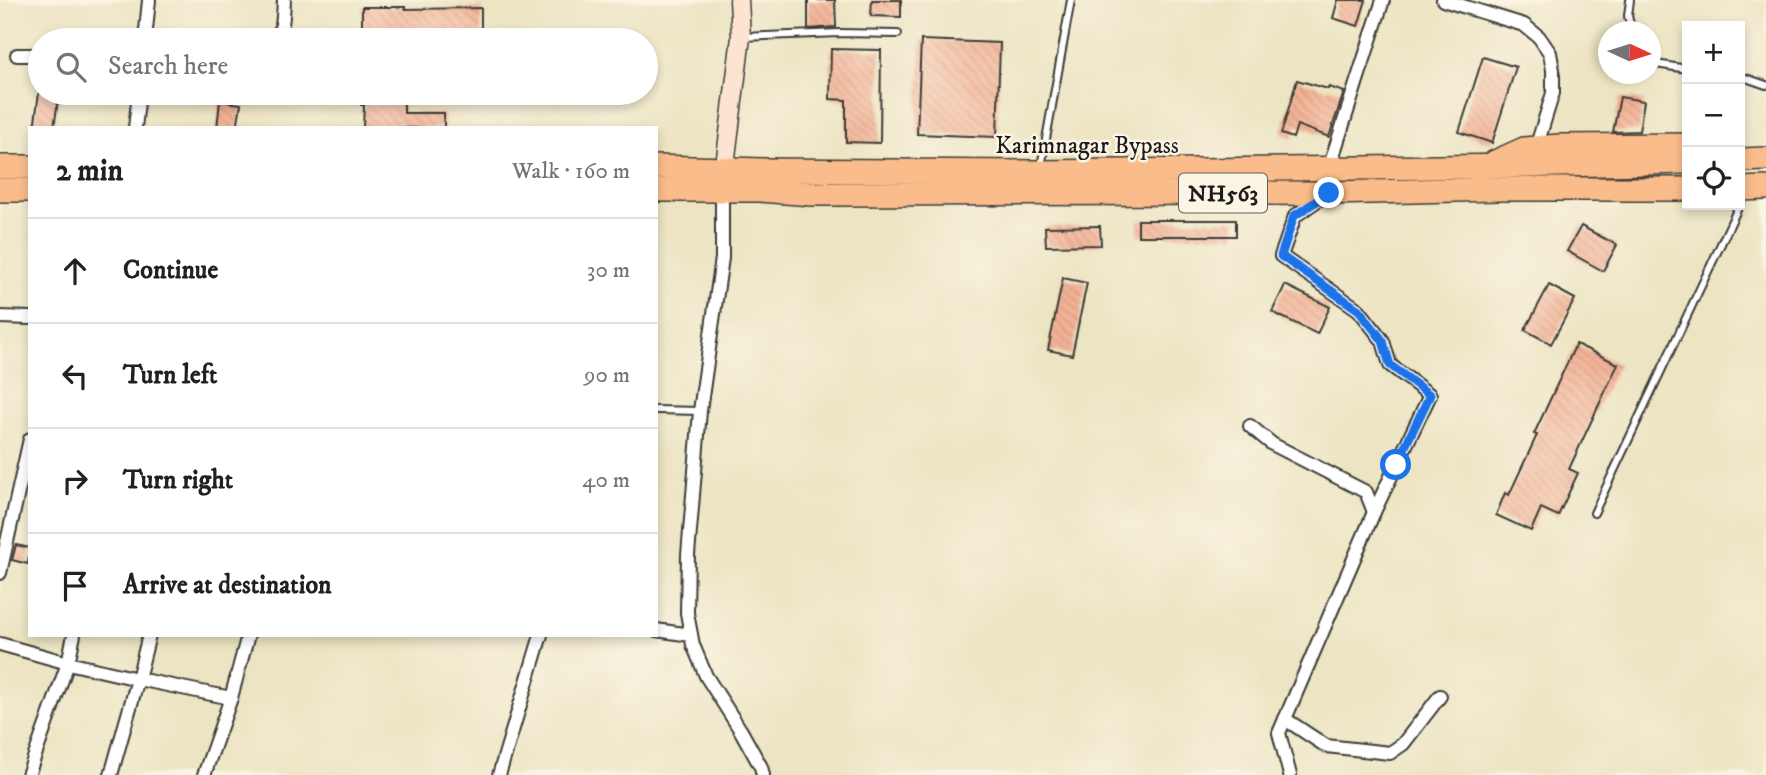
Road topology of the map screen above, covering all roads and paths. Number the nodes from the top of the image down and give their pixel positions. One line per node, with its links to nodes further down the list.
1 (149, 0): 9 (street)
2 (284, 0): 10 (street)
3 (739, 0): 12 (street)
4 (1071, 0): 33 (lane)
5 (1383, 0): 32 (street)
6 (1443, 0): 24 (street)
7 (1630, 0): 8 (lane)
8 (1629, 21)
9 (146, 28)
10 (281, 28)
11 (898, 34): 12 (lane)
12 (741, 37): 34 (street)
13 (17, 55): 14 (street)
14 (28, 55)
15 (1661, 65): 16 (lane)
16 (1682, 68)
17 (1745, 78): 18 (lane)
18 (1766, 85)
19 (138, 105): 20 (street)
20 (135, 126)
21 (1745, 144): 22 (highway)
22 (1766, 144)
23 (1682, 145): 24 (highway, NH563)
24 (1536, 148): 28 (highway, NH563)
25 (1766, 159): 26 (highway)
26 (1745, 160)
27 (1682, 162): 28 (highway, Karimnagar Bypass)
28 (1486, 166): 32 (highway, Karimnagar Bypass / NH563)
29 (0, 167): 30 (highway)
30 (28, 167)
31 (658, 167): 34 (highway, Karimnagar Bypass / NH563)
32 (1329, 168): 33 (highway, Karimnagar Bypass / NH563)
33 (1040, 172): 34 (highway, Karimnagar Bypass / NH563)
34 (723, 179): 39 (highway, Karimnagar Bypass / NH563); 40 (highway, Karimnagar Bypass / NH563); 44 (street)
35 (1682, 189): 40 (highway, NH563)
36 (1751, 189): 48 (lane)
37 (0, 190): 38 (highway)
38 (28, 190)
39 (658, 190)
40 (1329, 193): 47 (street)
41 (0, 317): 42 (street)
42 (28, 318)
43 (658, 410): 44 (lane)
44 (701, 411): 51 (street)
45 (1250, 426): 47 (street)
46 (28, 448): 49 (street)
47 (1374, 512): 61 (street)
48 (1594, 513)
49 (0, 573)
50 (658, 630): 51 (street)
51 (691, 635): 66 (street)
52 (74, 637): 57 (street)
53 (148, 637): 58 (street)
54 (247, 637): 60 (street)
55 (540, 637): 65 (street)
56 (0, 644): 57 (street)
57 (68, 663): 58 (street); 62 (street)
58 (138, 679): 60 (street); 63 (street)
59 (1440, 696): 61 (street)
60 (230, 698): 64 (street)
61 (1285, 719): 67 (street)
62 (28, 775)
63 (111, 775)
64 (204, 775)
65 (499, 775)
66 (763, 775)
67 (1290, 775)

